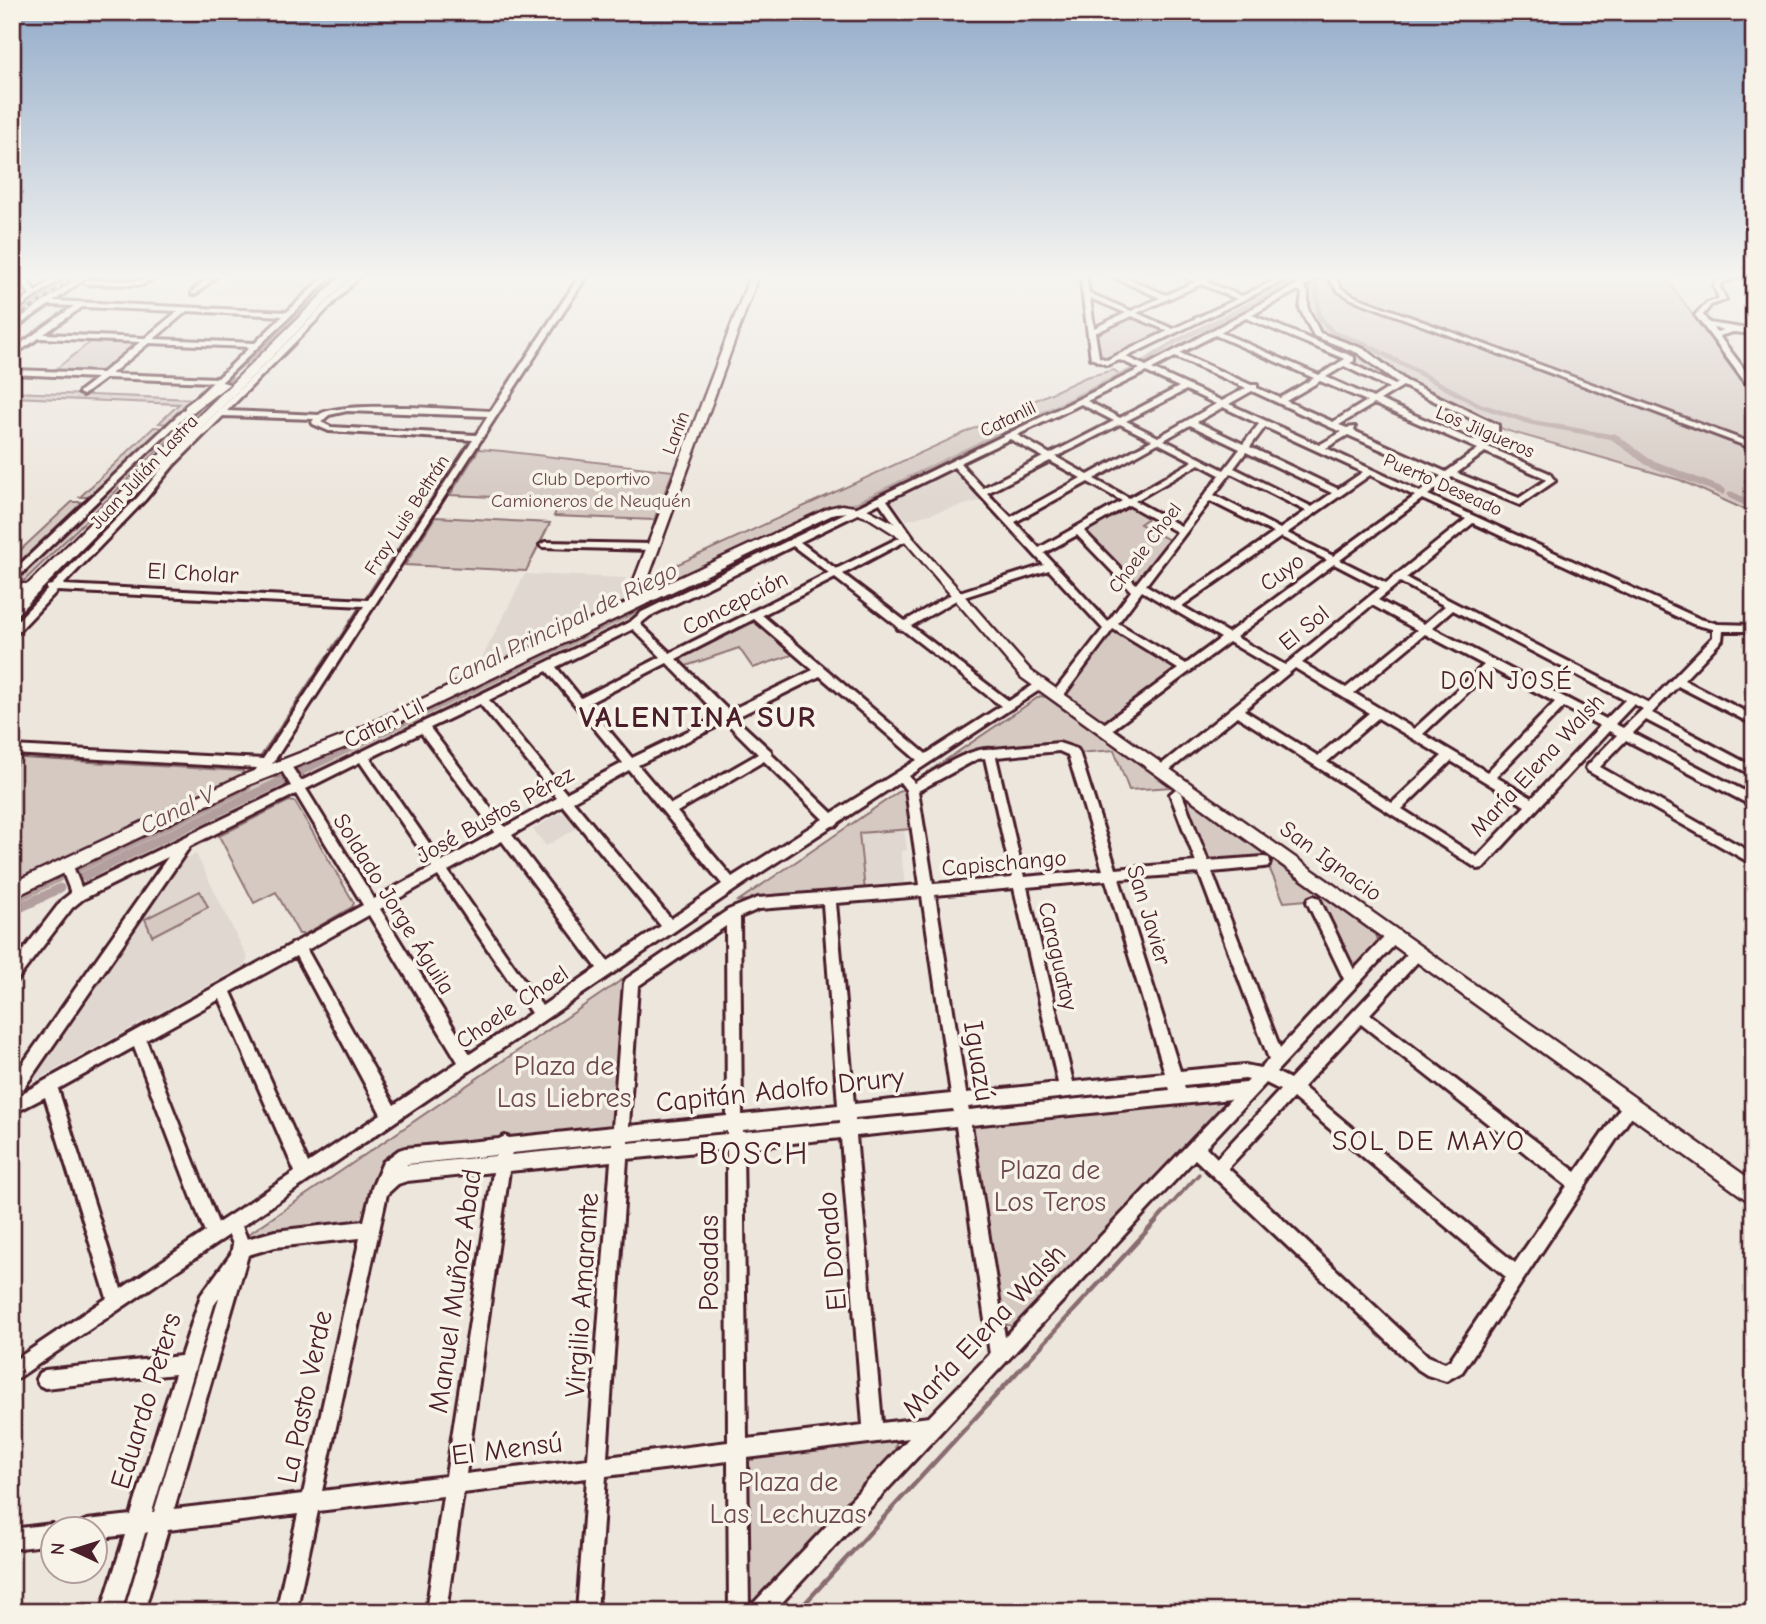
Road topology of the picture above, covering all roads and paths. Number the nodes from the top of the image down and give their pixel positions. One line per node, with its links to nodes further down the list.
1 (135, 350): 22 (street)
2 (258, 350): 25 (street); 35 (highway); 80 (highway)
3 (269, 350): 80 (highway)
4 (284, 350): 36 (street, Juan Julián Lastra)
5 (536, 350): 37 (street, Fray Luis Beltrán)
6 (726, 350): 74 (main road, Lanín)
7 (1094, 350): 16 (street)
8 (1139, 350): 16 (street)
9 (1180, 350): 15 (street, Catanlil)
10 (1255, 350): 24 (street, Los Jilgueros)
11 (1327, 350): 18 (street)
12 (1358, 350): 26 (street)
13 (1493, 350): 48 (street)
14 (1725, 350): 17 (street)
15 (1176, 352): 19 (street, Catanlil); 27 (street)
16 (1122, 358): 19 (street, Puerto Deseado)
17 (1732, 360): 20 (street); 23 (street)
18 (1349, 362): 24 (street); 26 (street)
19 (1146, 369): 28 (street, Puerto Deseado); 32 (street, Catanlil)
20 (1754, 371): 23 (street)
21 (12, 372): 22 (street)
22 (104, 376): 25 (street); 30 (street)
23 (1745, 377): 29 (street)
24 (1321, 378): 31 (street); 33 (street, Los Jilgueros)
25 (220, 380): 35 (street)
26 (1399, 385): 33 (street); 47 (street, Cuyo)
27 (1255, 386): 31 (street); 34 (street)
28 (1186, 387): 34 (street, Puerto Deseado); 39 (street)
29 (1754, 388)
30 (83, 393)
31 (1283, 399): 42 (street)
32 (1081, 401): 39 (street); 44 (street, Catanlil)
33 (1374, 401): 42 (street); 47 (street, Los Jilgueros)
34 (1222, 404): 40 (street); 41 (street, Puerto Deseado)
35 (189, 409): 80 (street)
36 (221, 413): 38 (street); 81 (street, Juan Julián Lastra)
37 (494, 414): 38 (street); 45 (street, Fray Luis Beltrán)
38 (320, 417): 45 (street)
39 (1121, 421): 46 (street); 51 (street)
40 (1190, 422): 46 (street); 49 (street)
41 (1264, 423): 49 (street, Choele Choel); 50 (street, Puerto Deseado)
42 (1337, 423): 43 (street)
43 (1351, 429): 50 (street); 56 (street)
44 (1010, 435): 51 (street); 53 (street, Catanlil)
45 (478, 438): 86 (street, Fray Luis Beltrán)
46 (1158, 440): 52 (street); 57 (street)
47 (1480, 446): 56 (street, Cuyo); 56 (street, Los Jilgueros)
48 (1754, 447)
49 (1245, 448): 54 (street, Choele Choel); 59 (street)
50 (1319, 449): 55 (street, Puerto Deseado)
51 (1049, 457): 57 (street); 58 (street)
52 (1199, 461): 54 (street); 63 (street)
53 (954, 462): 58 (street); 62 (street, Catanlil)
54 (1227, 472): 60 (street, Choele Choel); 65 (street)
55 (1369, 472): 59 (street); 61 (street, Puerto Deseado)
56 (1451, 473): 61 (street, Cuyo)
57 (1088, 479): 63 (street); 67 (street)
58 (982, 492): 67 (street)
59 (1339, 493): 65 (street)
60 (1209, 496): 69 (street, Choele Choel); 70 (street)
61 (1421, 496): 66 (street, Puerto Deseado); 76 (street, Cuyo)
62 (881, 498): 64 (street, Catanlil); 71 (street, San Ignacio)
63 (1129, 501): 68 (street); 69 (street)
64 (855, 511): 71 (main road, San Ignacio); 72 (street, Catan Lil); 87 (main road)
65 (1313, 511): 70 (street)
66 (1472, 519): 79 (street, El Sol); 95 (street, Puerto Deseado)
67 (1009, 522): 75 (street)
68 (1078, 530): 75 (street); 82 (street)
69 (1182, 531): 82 (street, Choele Choel)
70 (1281, 533): 76 (street); 88 (street)
71 (908, 537): 78 (street, Concepción); 84 (main road, San Ignacio)
72 (793, 541): 78 (street); 92 (street, Catan Lil)
73 (545, 545): 74 (street)
74 (652, 547): 87 (main road, Lanín)
75 (1038, 553): 77 (street)
76 (1334, 560): 83 (street); 99 (street, Cuyo)
77 (1051, 566): 84 (street); 93 (street)
78 (836, 575): 91 (street, Concepción); 94 (street)
79 (1399, 578): 83 (street, El Sol); 89 (street)
80 (18, 588): 81 (street, El Cholar); 90 (highway)
81 (55, 588): 86 (street, El Cholar); 98 (street, Juan Julián Lastra)
82 (1139, 588): 88 (street); 93 (street, Choele Choel)
83 (1388, 588): 85 (street, El Sol)
84 (958, 596): 94 (street); 107 (main road, San Ignacio)
85 (1371, 601): 97 (street); 103 (street, El Sol)
86 (371, 603): 134 (street, Fray Luis Beltrán)
87 (636, 604): 133 (main road)
88 (1175, 606): 99 (street)
89 (1452, 606): 97 (street); 111 (street)
90 (12, 609)
91 (756, 616): 100 (street, Concepción); 105 (street)
92 (634, 624): 100 (street); 102 (street, Catan Lil)
93 (1110, 626): 104 (street); 109 (street, Choele Choel)
94 (902, 627): 114 (street)
95 (1718, 627): 96 (street, Puerto Deseado); 106 (street, María Elena Walsh)
96 (1754, 628)
97 (1424, 629): 101 (street); 108 (street)
98 (12, 632)
99 (1229, 637): 103 (street); 104 (street, Cuyo)
100 (670, 660): 113 (street, Concepción); 118 (street)
101 (1490, 664): 112 (street); 123 (street)
102 (549, 666): 110 (street, Catan Lil); 113 (street)
103 (1289, 667): 108 (street); 115 (street, El Sol)
104 (1186, 669): 122 (street, Cuyo)
105 (821, 671): 118 (street, José Bustos Pérez); 130 (street)
106 (1676, 681): 116 (street, María Elena Walsh); 119 (street)
107 (1042, 685): 109 (main road, San Ignacio); 114 (street, Choele Choel)
108 (1346, 694): 117 (street)
109 (1057, 696): 122 (main road, San Ignacio)
110 (482, 699): 121 (street, Catan Lil); 141 (street)
111 (1632, 699): 116 (street); 120 (street, María Elena Walsh)
112 (1562, 702): 120 (street); 137 (street)
113 (580, 703): 132 (street)
114 (1009, 706): 130 (street, Choele Choel)
115 (1236, 710): 131 (street); 135 (street, El Sol)
116 (1647, 711): 124 (street, María Elena Walsh); 136 (street)
117 (1377, 712): 123 (street); 131 (street)
118 (730, 719): 127 (street); 132 (street, José Bustos Pérez)
119 (1754, 721)
120 (1607, 725): 124 (street); 143 (street, María Elena Walsh)
121 (423, 728): 129 (street, Catan Lil); 147 (street)
122 (1105, 729): 135 (main road, San Ignacio)
123 (1414, 734): 128 (street)
124 (1624, 734): 142 (street); 149 (street, María Elena Walsh)
125 (12, 750): 134 (street)
126 (989, 752): 138 (street, Choele Choel); 154 (street, San Javier); 155 (street, Caraguatay)
127 (767, 754): 145 (street); 146 (street)
128 (1450, 755): 137 (street); 144 (street)
129 (363, 757): 139 (street, Catan Lil); 153 (street)
130 (926, 761): 138 (street, Choele Choel)
131 (1319, 762): 144 (street)
132 (630, 764): 141 (street, José Bustos Pérez); 145 (street)
133 (285, 766): 134 (main road); 139 (street, Soldado Jorge Águila)
134 (262, 770): 151 (main road)
135 (1162, 770): 165 (main road, San Ignacio)
136 (1754, 772)
137 (1488, 778): 143 (street)
138 (907, 783): 146 (street, Choele Choel); 157 (street, Iguazú)
139 (298, 788): 148 (street, Catan Lil); 162 (street, Soldado Jorge Águila)
140 (1176, 794): 152 (street)
141 (565, 800): 147 (street, José Bustos Pérez); 164 (street)
142 (1754, 802)
143 (1534, 805): 144 (street, María Elena Walsh)
144 (1393, 810)
145 (669, 811): 156 (street)
146 (833, 822): 156 (street, Choele Choel)
147 (504, 834): 153 (street, José Bustos Pérez); 168 (street)
148 (185, 843): 159 (street, Catan Lil); 183 (street)
149 (1754, 860)
150 (1264, 862): 152 (street, Capischango)
151 (66, 866): 158 (main road); 159 (street)
152 (1204, 867): 154 (street, Capischango); 175 (street)
153 (440, 870): 162 (street, José Bustos Pérez); 173 (street)
154 (1112, 875): 155 (street, Capischango); 178 (street, San Javier)
155 (1019, 883): 157 (street, Capischango); 180 (street, Caraguatay)
156 (731, 885): 164 (street, Choele Choel)
157 (926, 890): 160 (street, Capischango); 185 (street, Iguazú)
158 (12, 891)
159 (78, 895): 169 (street)
160 (829, 898): 163 (street, Capischango); 188 (street, El Dorado)
161 (1314, 902): 170 (street)
162 (371, 908): 166 (street, José Bustos Pérez); 176 (street, Soldado Jorge Águila)
163 (740, 910): 191 (street, Posadas); 193 (street, Virgilio Amarante)
164 (670, 927): 168 (street, Choele Choel)
165 (1394, 936): 167 (main road, San Ignacio); 170 (street, María Elena Walsh)
166 (299, 948): 171 (street, José Bustos Pérez); 189 (street)
167 (1417, 953): 172 (street); 186 (main road, San Ignacio)
168 (607, 970): 173 (street, Choele Choel)
169 (12, 976)
170 (1352, 981): 175 (street, María Elena Walsh)
171 (223, 990): 174 (street, José Bustos Pérez); 200 (street)
172 (1360, 1015): 181 (street); 201 (street)
173 (540, 1016): 176 (street, Choele Choel)
174 (138, 1037): 179 (street, José Bustos Pérez); 206 (street)
175 (1278, 1060): 177 (street, María Elena Walsh)
176 (468, 1064): 189 (street, Choele Choel)
177 (1263, 1075): 178 (street, Capitán Adolfo Drury); 181 (street, Capitán Adolfo Drury); 182 (street, María Elena Walsh)
178 (1174, 1077): 180 (street, Capitán Adolfo Drury); 184 (street, San Javier)
179 (50, 1087): 187 (street, José Bustos Pérez); 209 (street)
180 (1068, 1088): 185 (street, Capitán Adolfo Drury)
181 (1292, 1088): 199 (street); 208 (street, Capitán Adolfo Drury)
182 (1249, 1090): 184 (street, Capitán Adolfo Drury); 196 (street, María Elena Walsh)
183 (12, 1092)
184 (1180, 1097): 190 (street, Capitán Adolfo Drury)
185 (958, 1099): 188 (street, Capitán Adolfo Drury); 190 (street, Iguazú)
186 (1630, 1106): 201 (street); 203 (main road, San Ignacio)
187 (12, 1107)
188 (846, 1110): 191 (street, Capitán Adolfo Drury); 192 (street, El Dorado)
189 (391, 1116): 200 (street, Choele Choel)
190 (961, 1118): 192 (street, Capitán Adolfo Drury); 210 (street, Iguazú)
191 (734, 1121): 193 (street, Capitán Adolfo Drury); 194 (street, Posadas)
192 (848, 1129): 194 (street, Capitán Adolfo Drury); 215 (street, El Dorado)
193 (620, 1133): 195 (street, Capitán Adolfo Drury); 197 (street, Virgilio Amarante)
194 (734, 1141): 197 (street, Capitán Adolfo Drury); 216 (street, Posadas)
195 (505, 1144): 198 (street, Manuel Muñoz Abad); 202 (street, Capitán Adolfo Drury)
196 (1195, 1148): 199 (street); 210 (street, María Elena Walsh)
197 (618, 1152): 198 (street, Capitán Adolfo Drury); 217 (street, Virgilio Amarante)
198 (502, 1164): 202 (street, Capitán Adolfo Drury); 218 (street, Manuel Muñoz Abad)
199 (1217, 1169): 208 (street)
200 (305, 1175): 204 (street, Choele Choel)
201 (1578, 1184): 208 (street)
202 (378, 1194): 205 (street, La Pasto Verde)
203 (1754, 1195)
204 (233, 1224): 206 (street, Choele Choel); 207 (street)
205 (371, 1229): 207 (street); 219 (street, La Pasto Verde)
206 (215, 1236): 209 (street, Choele Choel)
207 (240, 1252): 211 (street, Eduardo Peters); 220 (street, Eduardo Peters)
208 (1517, 1275)
209 (117, 1302): 212 (street, Choele Choel)
210 (999, 1356): 214 (street, María Elena Walsh)
211 (187, 1364): 213 (street); 221 (street, Eduardo Peters)
212 (12, 1373)
213 (45, 1379)
214 (933, 1426): 215 (street, El Mensú); 231 (street, María Elena Walsh)
215 (873, 1432): 216 (street, El Mensú)
216 (736, 1449): 217 (street, El Mensú); 230 (street, Posadas)
217 (596, 1466): 218 (street, El Mensú); 229 (street, Virgilio Amarante)
218 (455, 1484): 219 (street, El Mensú); 228 (street, Manuel Muñoz Abad)
219 (311, 1502): 220 (street, El Mensú); 227 (street, La Pasto Verde)
220 (162, 1520): 221 (street, El Mensú); 226 (street, Eduardo Peters)
221 (138, 1523): 222 (street, El Mensú); 225 (street, Eduardo Peters)
222 (108, 1527)
223 (38, 1536): 224 (street)
224 (12, 1539)
225 (111, 1612)
226 (135, 1612)
227 (286, 1612)
228 (436, 1612)
229 (587, 1612)
230 (738, 1612)
231 (759, 1612)

